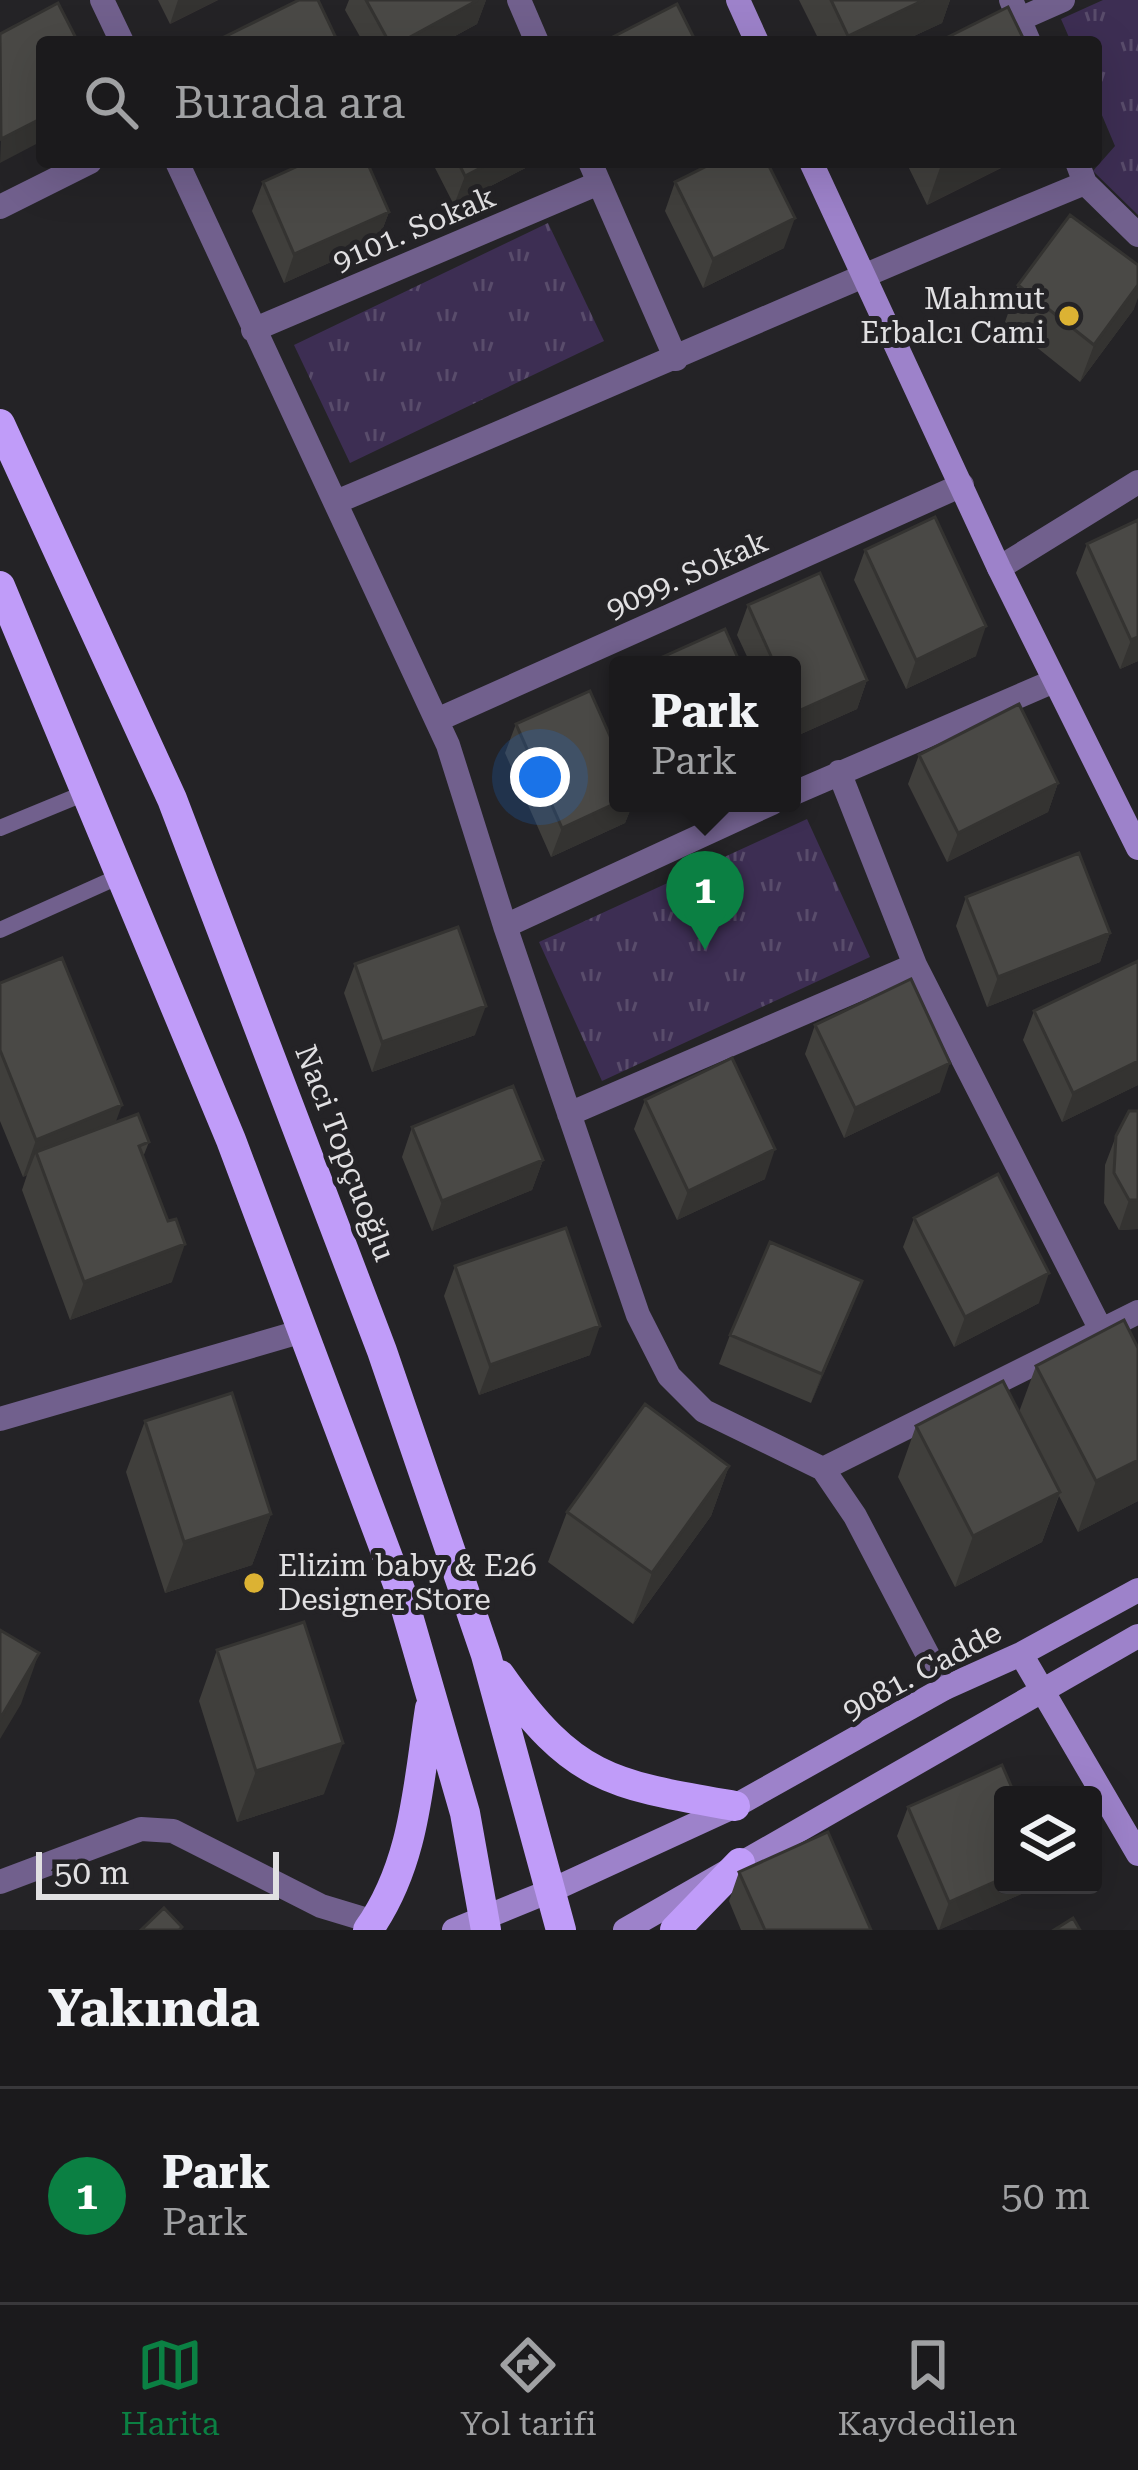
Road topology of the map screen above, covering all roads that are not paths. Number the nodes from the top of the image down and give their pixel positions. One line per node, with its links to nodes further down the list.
1 (102, 0): 6 (street)
2 (519, 0): 7 (street)
3 (738, 0): 8 (street)
4 (1063, 0): 5 (street)
5 (1020, 20)
6 (119, 36)
7 (534, 36)
8 (754, 36)
9 (78, 168): 14 (street)
10 (180, 168): 17 (street)
11 (814, 168): 16 (street)
12 (595, 172): 17 (street, 9101. Sokak); 18 (street)
13 (1081, 172): 15 (street); 16 (street)
14 (0, 207)
15 (1138, 236)
16 (861, 275): 18 (street); 21 (street)
17 (253, 330): 22 (street)
18 (676, 359): 22 (street)
19 (0, 424): 46 (main road, Naci Topçuoğlu)
20 (1138, 482): 23 (street)
21 (962, 485): 23 (street); 26 (street, 9099. Sokak)
22 (336, 502): 26 (street)
23 (999, 568): 25 (street)
24 (0, 586): 29 (main road)
25 (1054, 681): 27 (street); 32 (street)
26 (437, 720): 34 (street)
27 (838, 772): 28 (street); 36 (street)
28 (801, 790)
29 (85, 793): 31 (lane); 33 (main road)
30 (752, 812): 34 (street)
31 (0, 828)
32 (1138, 848)
33 (120, 876): 35 (lane); 40 (main road)
34 (505, 926): 37 (street)
35 (0, 930)
36 (915, 965): 37 (street); 39 (street)
37 (569, 1114): 42 (street)
38 (1138, 1312): 39 (street)
39 (1101, 1330): 42 (street)
40 (303, 1331): 41 (street); 49 (main road)
41 (0, 1419)
42 (824, 1468): 47 (street)
43 (1138, 1590): 45 (street, 9081. Cadde)
44 (1138, 1636): 48 (street)
45 (1021, 1654): 47 (street, 9081. Cadde); 48 (street)
46 (486, 1655): 50 (main road); 54 (main road, Naci Topçuoğlu)
47 (945, 1688): 50 (street, 9081. Cadde)
48 (1044, 1692): 51 (street); 52 (street)
49 (432, 1696): 55 (main road); 56 (main road)
50 (735, 1807): 54 (street, 9081. Cadde)
51 (1138, 1854)
52 (740, 1863): 59 (street); 60 (main road)
53 (0, 1882): 56 (street)
54 (550, 1891): 55 (street, 9081. Cadde); 58 (main road, Naci Topçuoğlu)
55 (485, 1924): 57 (street, 9081. Cadde)
56 (371, 1926)
57 (454, 1930)
58 (561, 1930)
59 (625, 1930)
60 (675, 1930)

